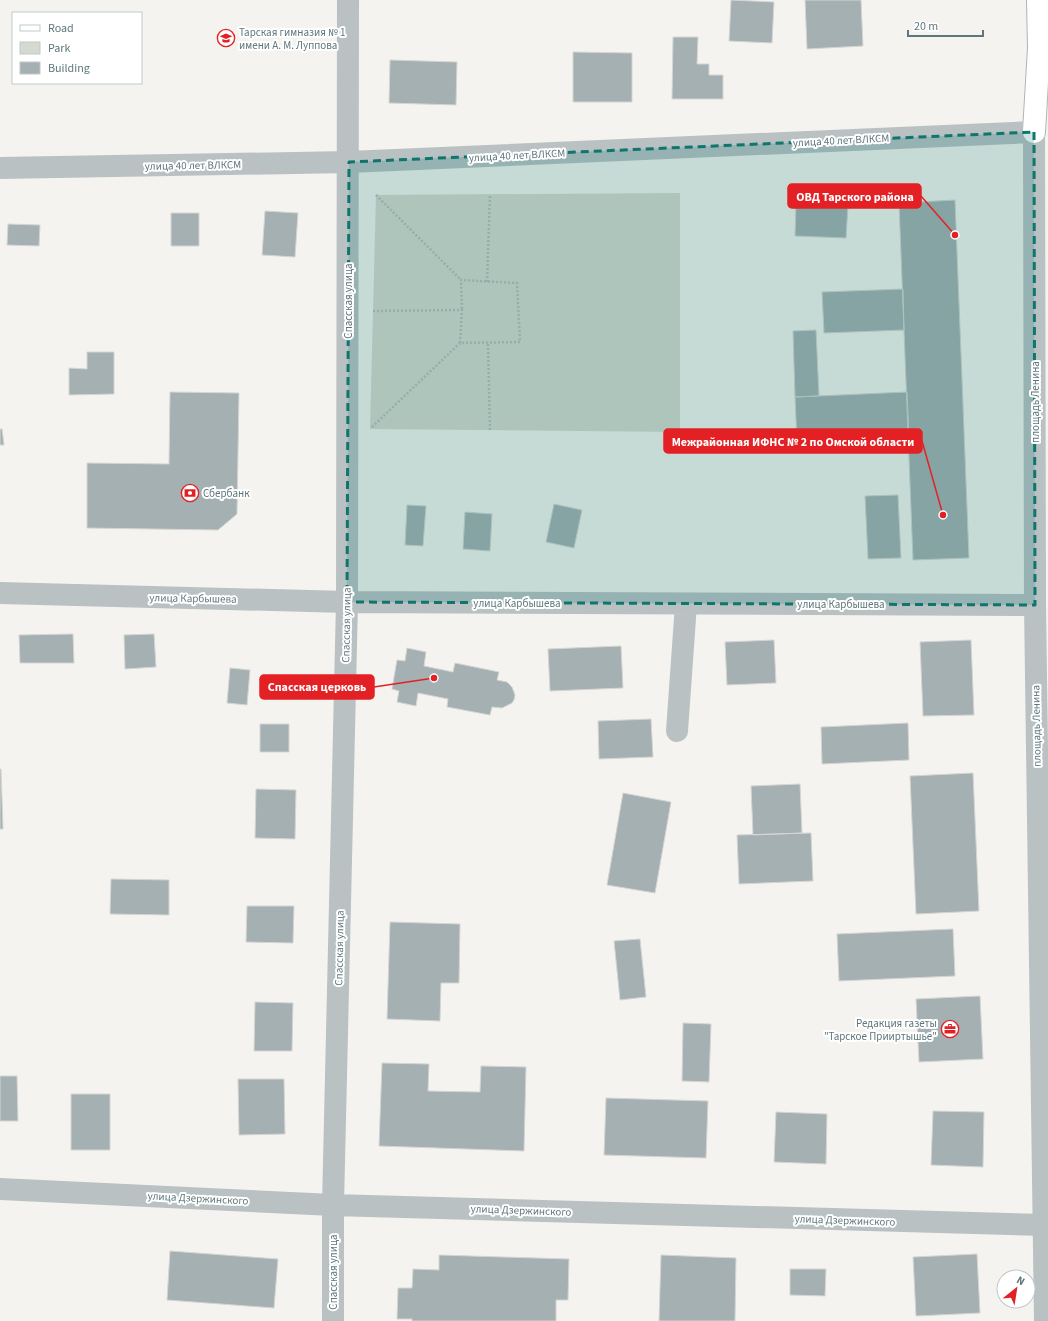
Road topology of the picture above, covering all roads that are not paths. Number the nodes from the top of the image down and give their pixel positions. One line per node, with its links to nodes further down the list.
1 (348, 0): 4 (street, Спасская улица)
2 (1038, 0): 3 (main road)
3 (1034, 132): 4 (street, улица 40 лет ВЛКСМ); 9 (street, площадь Ленина)
4 (349, 162): 5 (street, улица 40 лет ВЛКСМ); 7 (street, Спасская улица)
5 (0, 168)
6 (0, 594): 7 (street, улица Карбышева)
7 (347, 602): 8 (street, улица Карбышева); 12 (street, Спасская улица)
8 (686, 604): 9 (street, улица Карбышева); 10 (street)
9 (1035, 605): 13 (street, площадь Ленина)
10 (677, 731)
11 (0, 1189): 12 (street, улица Дзержинского)
12 (333, 1205): 13 (street, улица Дзержинского); 14 (street, Спасская улица)
13 (1043, 1225): 15 (street, площадь Ленина)
14 (333, 1321)
15 (1044, 1321)

